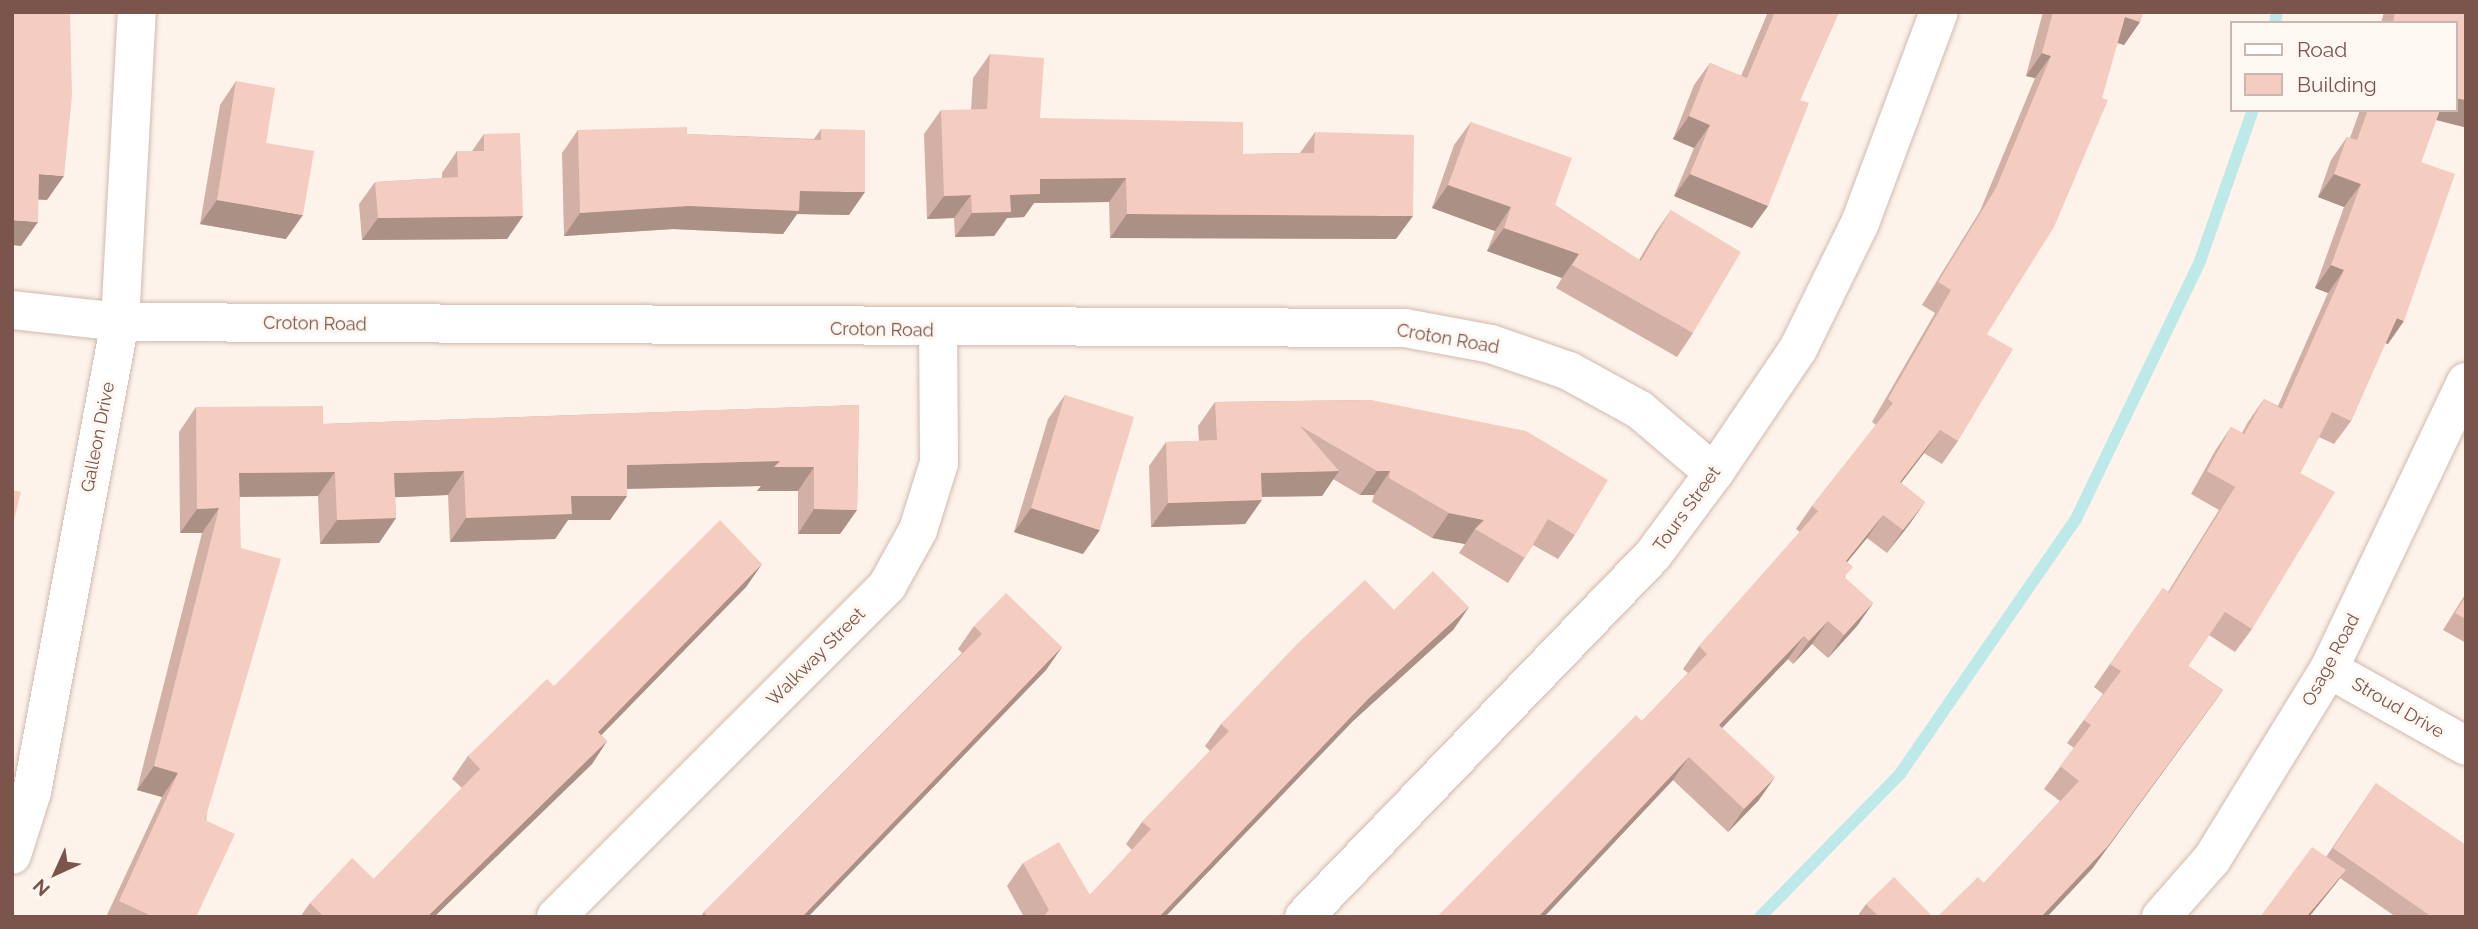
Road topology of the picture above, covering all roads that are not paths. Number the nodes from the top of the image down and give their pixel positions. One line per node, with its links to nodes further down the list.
1 (136, 12): 4 (street, Galleon Drive)
2 (1939, 12): 7 (street, Tours Street)
3 (12, 310): 4 (street, Croton Road)
4 (120, 322): 5 (street, Croton Road); 10 (street, Galleon Drive)
5 (938, 330): 7 (street, Croton Road); 11 (street, Walkway Street)
6 (2466, 382): 8 (street, Osage Road)
7 (1714, 473): 12 (street, Tours Street)
8 (2329, 669): 9 (street, Stroud Drive); 13 (street, Osage Road)
9 (2466, 746)
10 (12, 855)
11 (556, 917)
12 (1304, 917)
13 (2161, 917)

